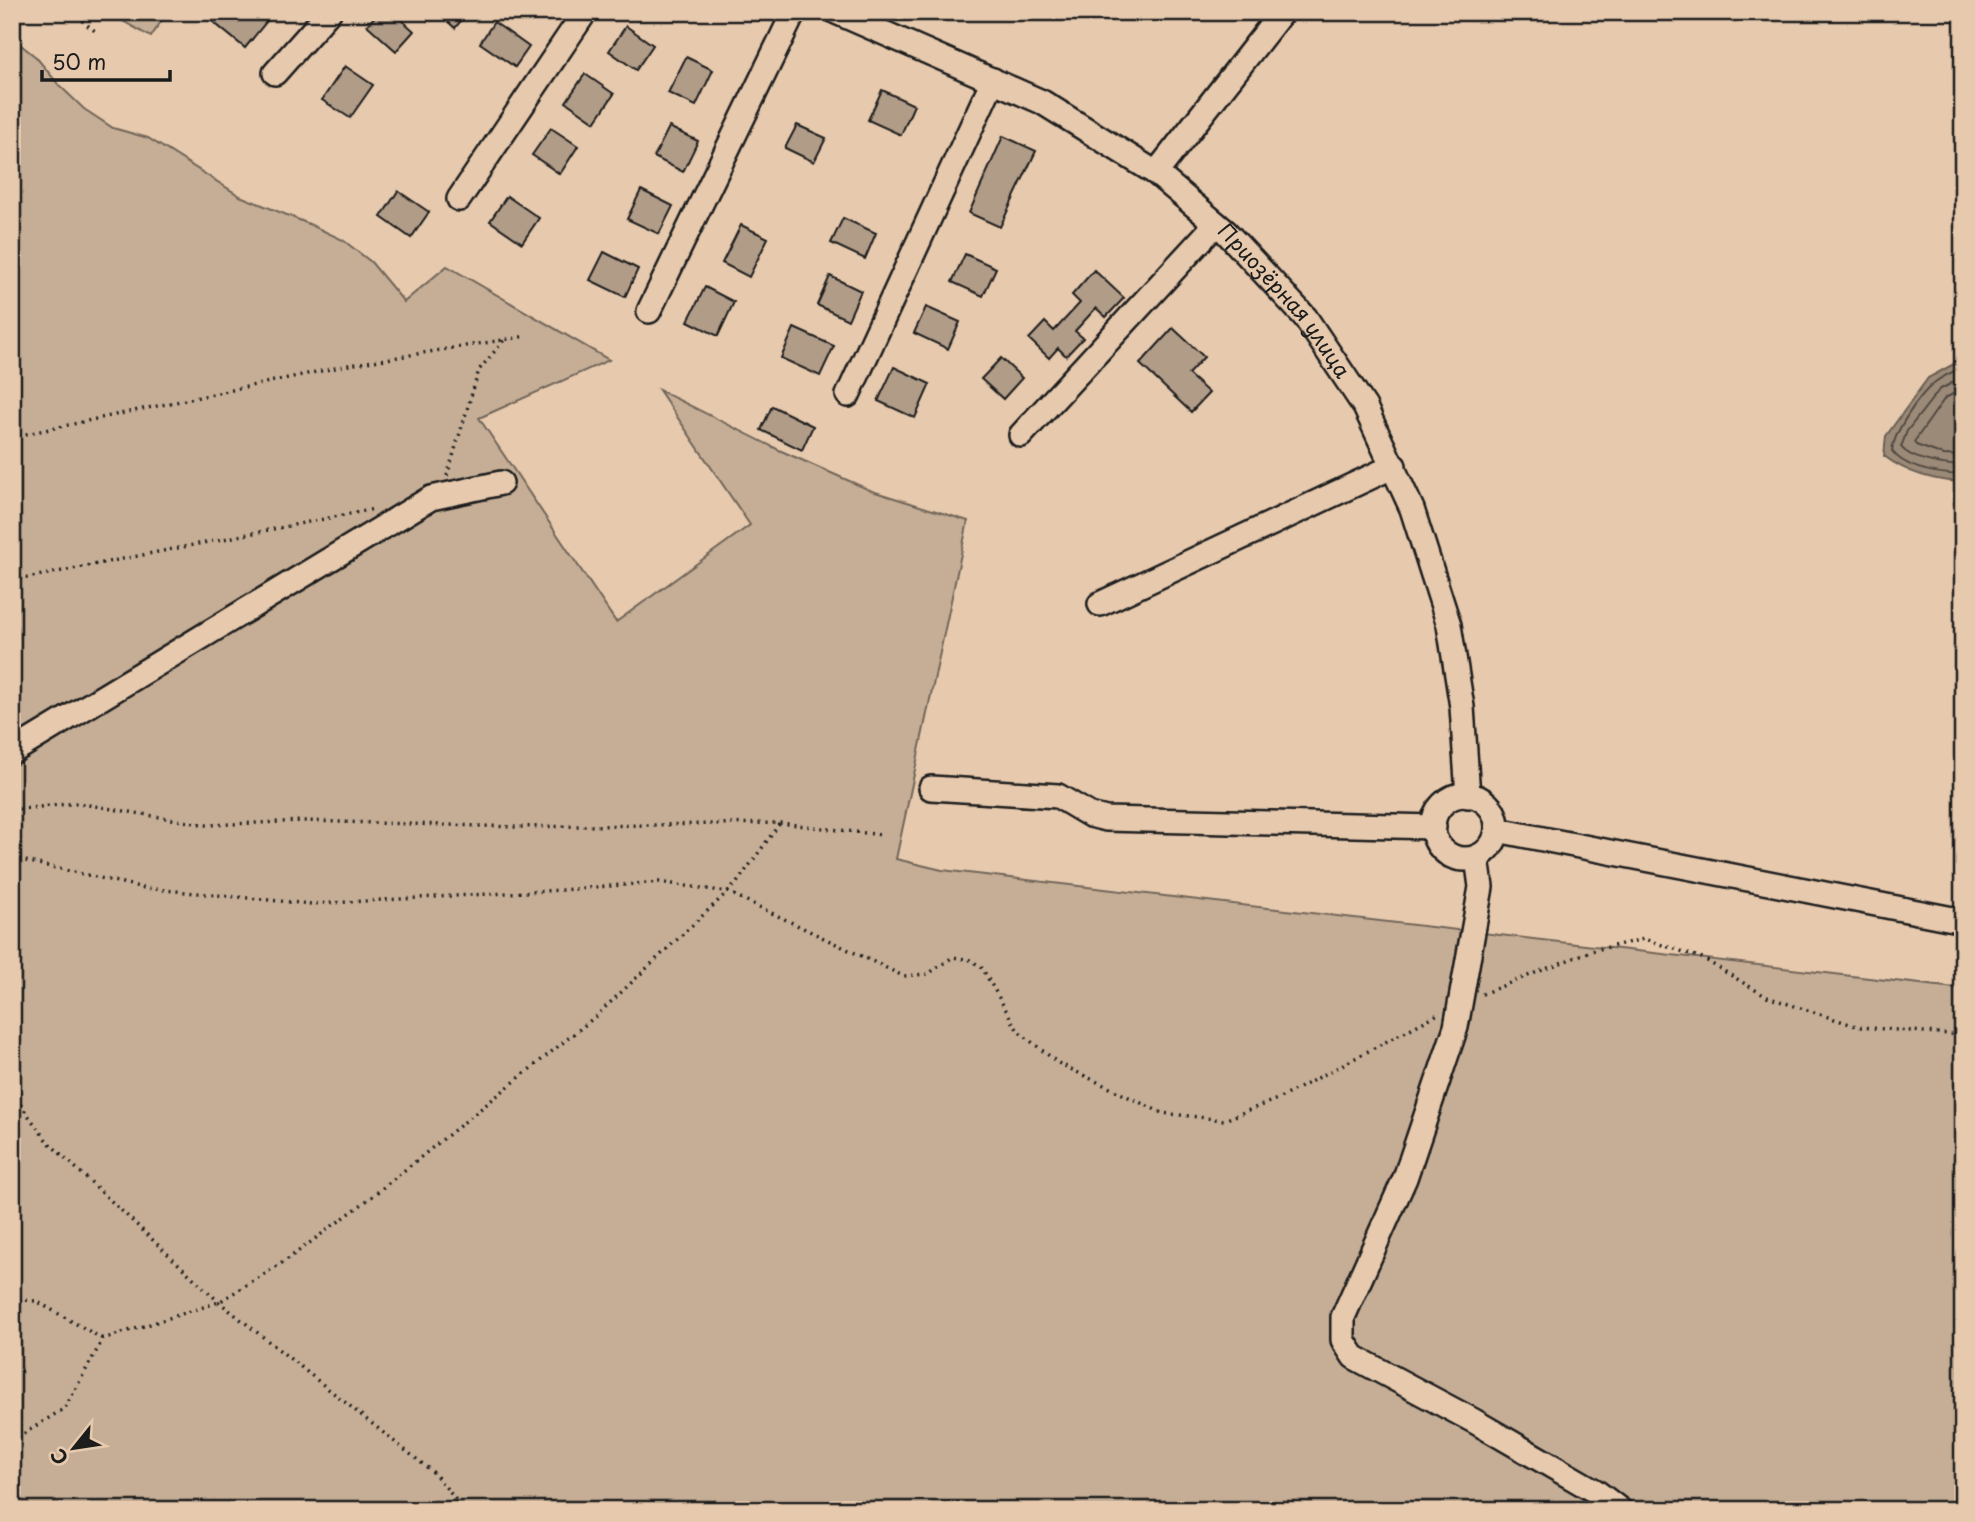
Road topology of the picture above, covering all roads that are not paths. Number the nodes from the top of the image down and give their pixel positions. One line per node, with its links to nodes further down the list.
1 (329, 12): 6 (street)
2 (585, 12): 9 (street)
3 (794, 12): 11 (street)
4 (836, 12): 7 (street, Приозёрная улица)
5 (1282, 12): 8 (street)
6 (275, 73)
7 (992, 80): 8 (street, Приозёрная улица); 12 (street)
8 (1156, 173): 10 (street, Приозёрная улица)
9 (459, 199)
10 (1216, 224): 13 (street); 14 (street, Приозёрная улица)
11 (649, 311)
12 (848, 395)
13 (1021, 435)
14 (1394, 466): 16 (street); 19 (street, Приозёрная улица)
15 (501, 483): 17 (street)
16 (1100, 604)
17 (12, 752)
18 (930, 788): 20 (street)
19 (1468, 796): 20 (street); 21 (street)
20 (1434, 827): 22 (street)
21 (1497, 830): 22 (street); 23 (street)
22 (1477, 857): 24 (street)
23 (1963, 921)
24 (1620, 1510)

